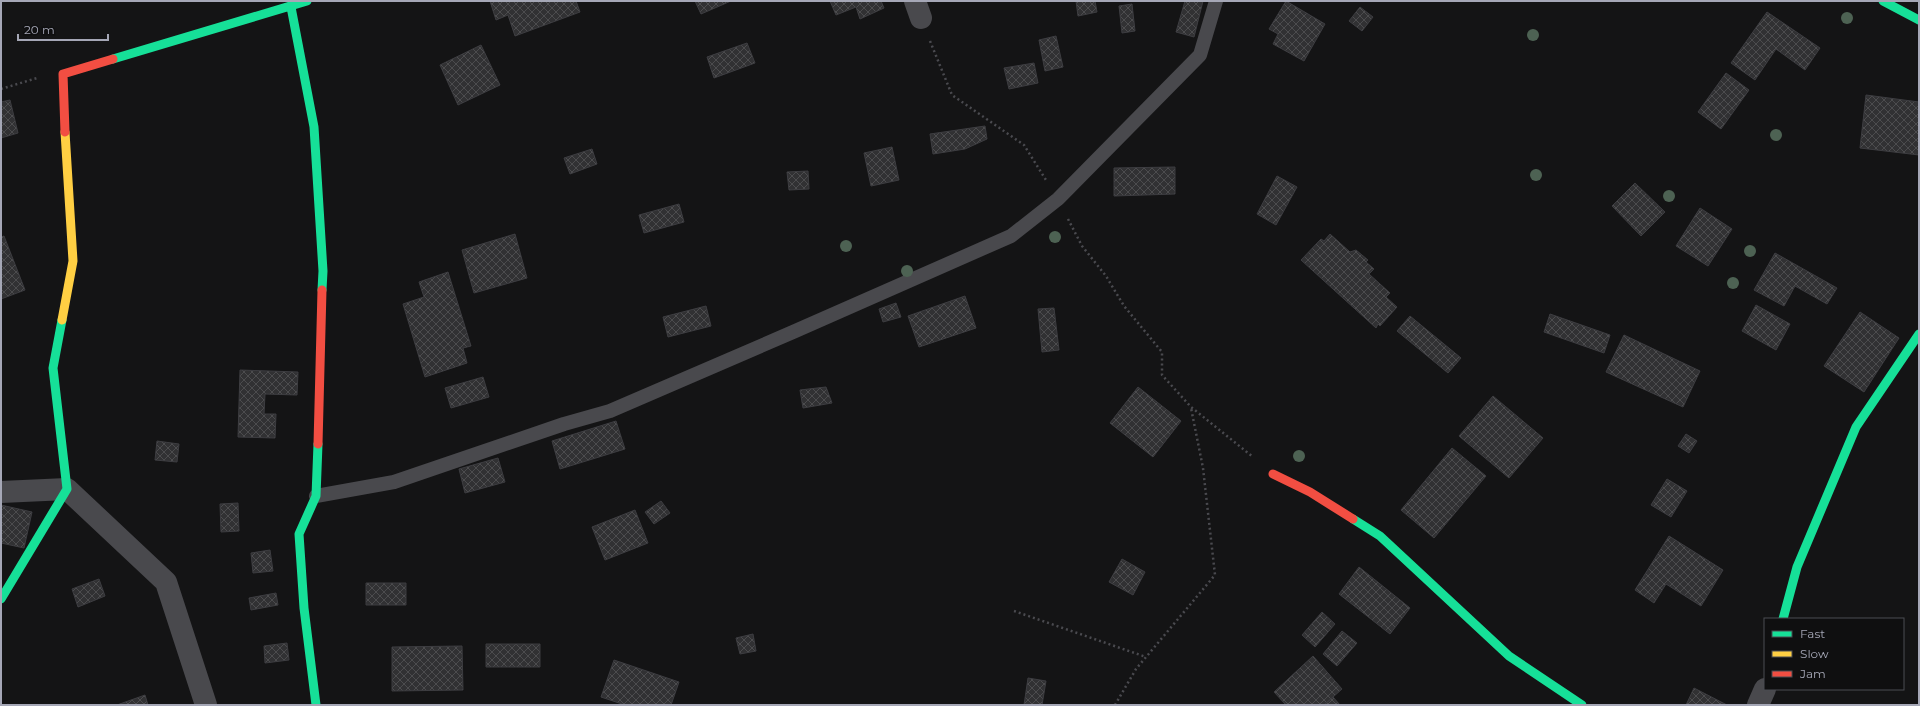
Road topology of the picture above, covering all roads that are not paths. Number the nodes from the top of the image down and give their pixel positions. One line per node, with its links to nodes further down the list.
1 (307, 1): 4 (street)
2 (1216, 1): 10 (lane)
3 (1883, 1): 5 (street)
4 (291, 7): 8 (street); 10 (street)
5 (1913, 13)
6 (1919, 334): 12 (street)
7 (1273, 474): 16 (street)
8 (67, 489): 9 (street); 11 (street); 14 (street)
9 (1, 492)
10 (316, 496): 15 (street)
11 (1, 599)
12 (1783, 618)
13 (1765, 690): 17 (street)
14 (206, 705)
15 (316, 705)
16 (1582, 705)
17 (1758, 705)

